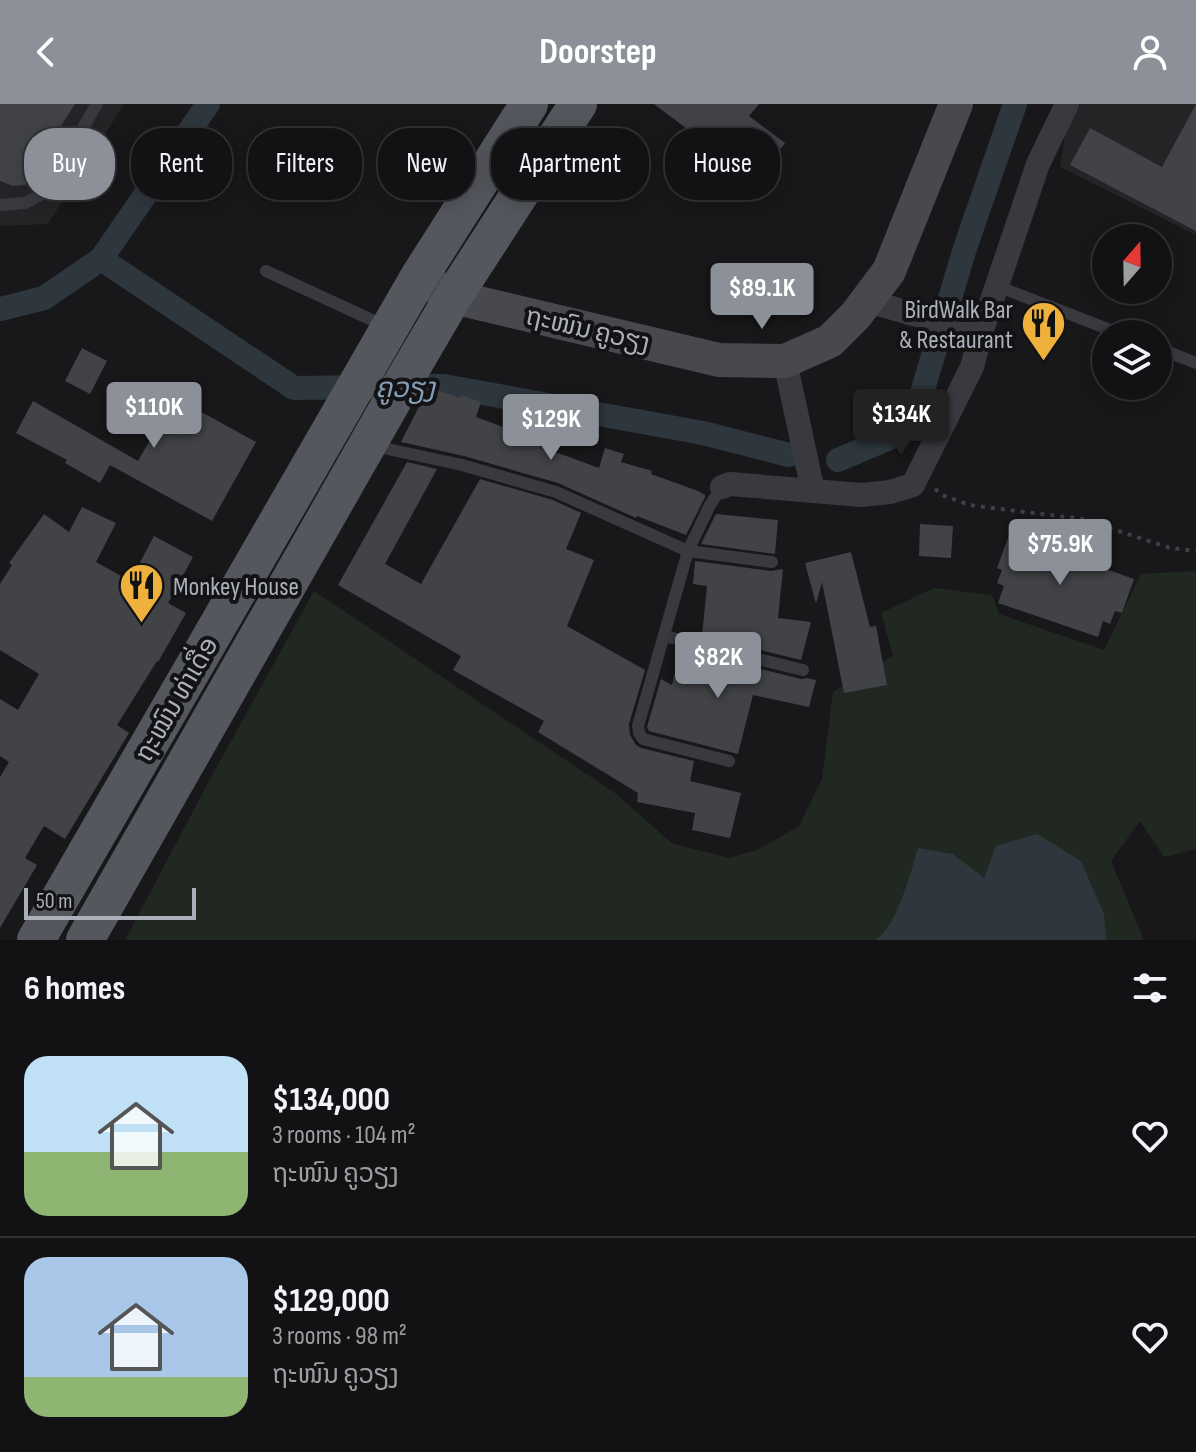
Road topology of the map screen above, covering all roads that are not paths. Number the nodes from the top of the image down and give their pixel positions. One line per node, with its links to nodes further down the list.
1 (97, 104): 6 (lane)
2 (529, 104): 8 (main road, ຖະໝົນ ທ່າເດື່ອ)
3 (578, 104): 10 (main road, ຖະໝົນ ທ່າເດື່ອ)
4 (956, 104): 11 (street, ຖະໜົນ ຄູວຽງ)
5 (1067, 104): 9 (street)
6 (0, 205)
7 (266, 271): 13 (lane)
8 (419, 277): 10 (street, ຖະໜົນ ຄູວຽງ); 13 (main road, ຖະໝົນ ທ່າເດື່ອ)
9 (997, 286): 12 (lane); 14 (street)
10 (453, 297): 16 (street, ຖະໜົນ ຄູວຽງ); 18 (main road, ຖະໝົນ ທ່າເດື່ອ)
11 (878, 304): 14 (street); 16 (street, ຖະໜົນ ຄູວຽງ)
12 (1092, 323)
13 (390, 328): 26 (main road, ຖະໝົນ ທ່າເດື່ອ)
14 (972, 330): 20 (street)
15 (1172, 354): 17 (lane)
16 (785, 361): 20 (street)
17 (1196, 363)
18 (368, 444): 21 (lane); 27 (main road, ຖະໝົນ ທ່າເດື່ອ)
19 (722, 487): 20 (street); 21 (lane)
20 (813, 491)
21 (688, 551): 22 (lane); 23 (lane)
22 (772, 562)
23 (664, 636): 24 (lane); 25 (lane)
24 (803, 670)
25 (729, 761)
26 (36, 940)
27 (85, 940)

